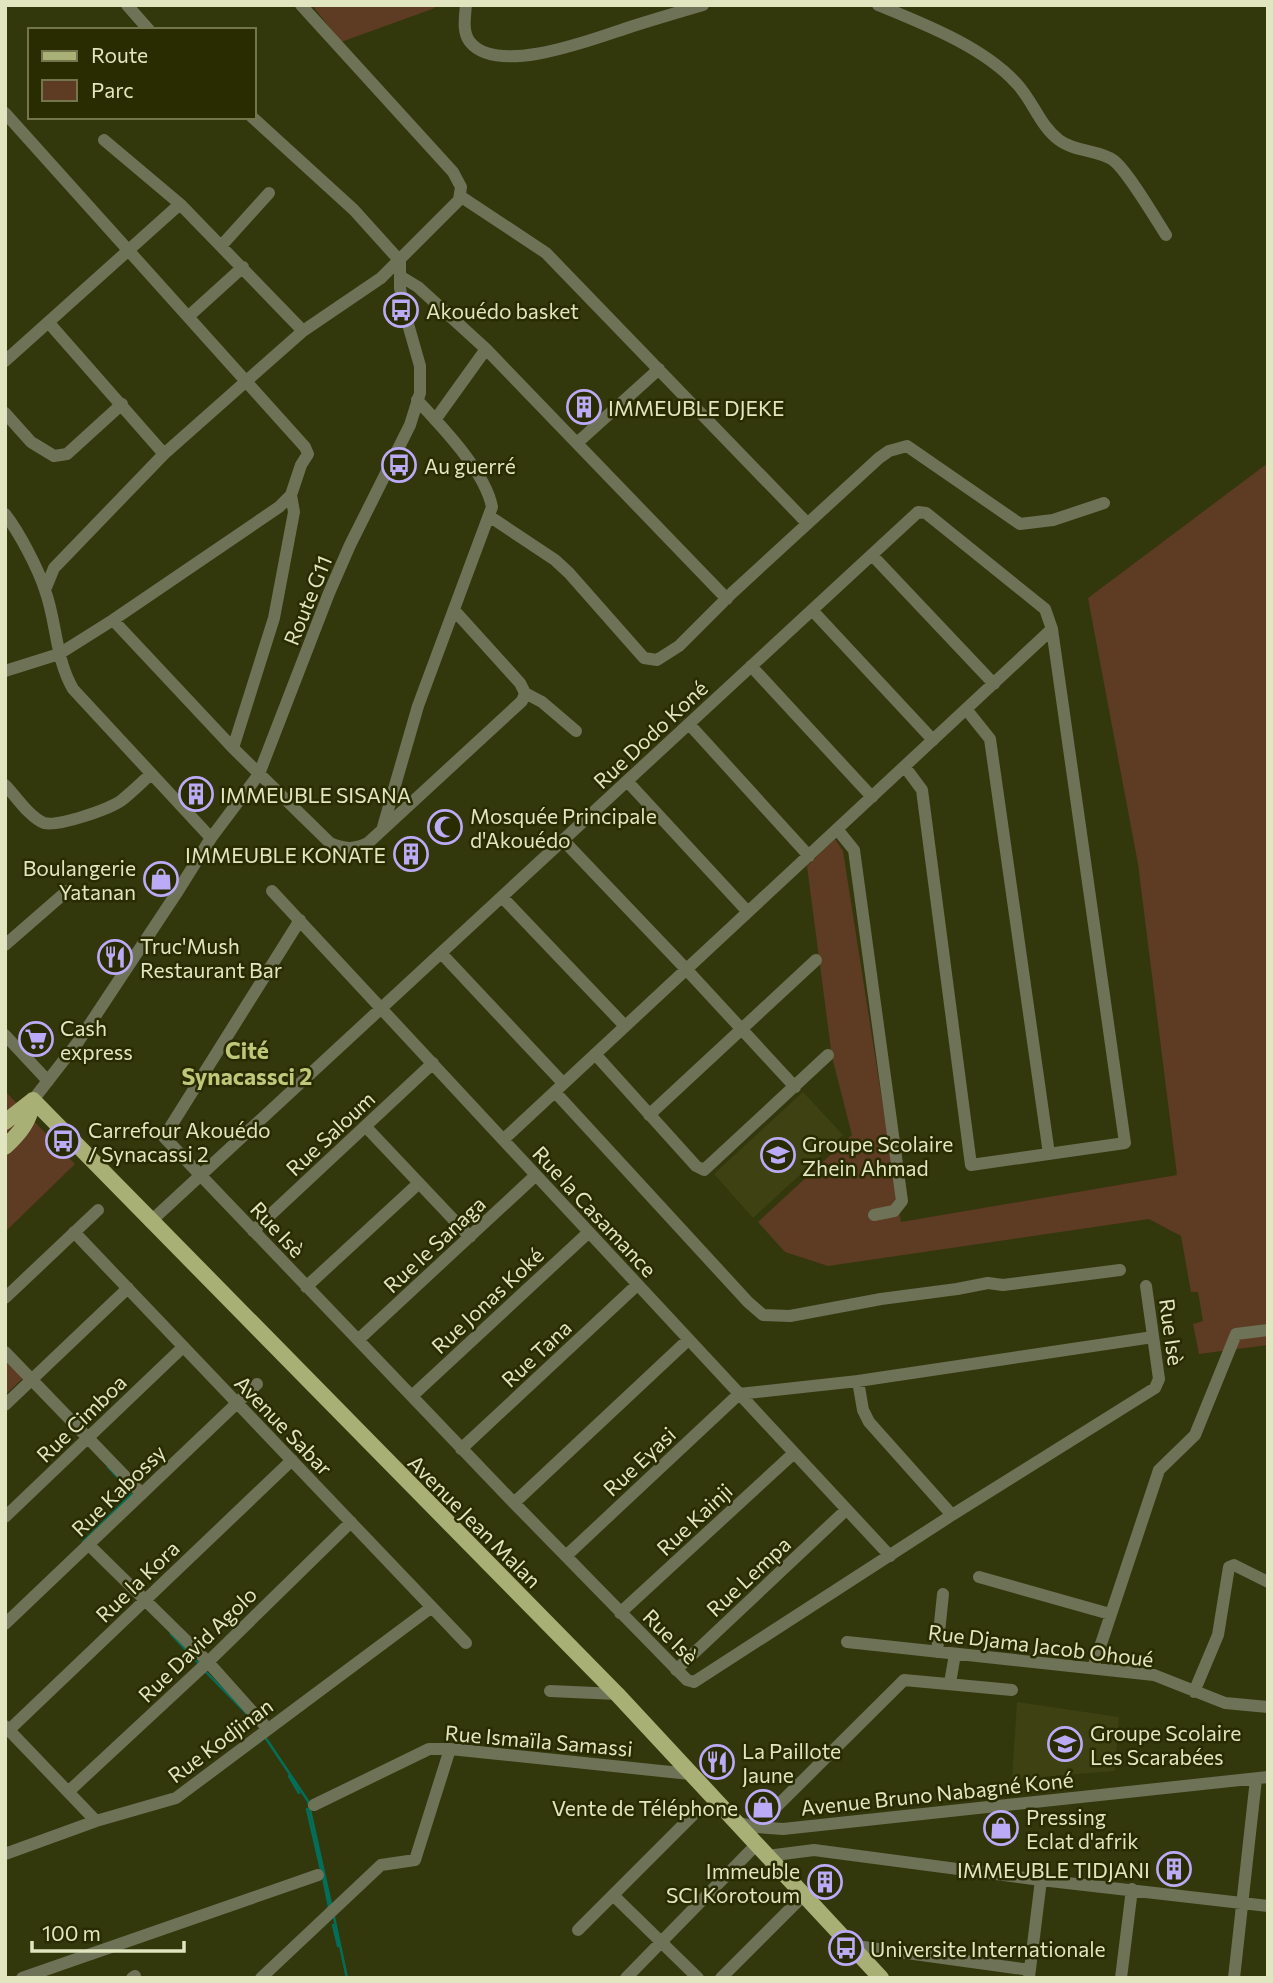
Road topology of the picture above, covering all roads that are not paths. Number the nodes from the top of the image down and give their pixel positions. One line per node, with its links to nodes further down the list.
1 (127, 5): 6 (street)
2 (301, 5): 11 (street)
3 (466, 5): 4 (street)
4 (703, 5)
5 (878, 5): 13 (street)
6 (147, 28)
7 (254, 119): 16 (street)
8 (8, 122): 15 (street)
9 (104, 140): 12 (street)
10 (269, 193): 14 (street)
11 (460, 196): 16 (street); 24 (street)
12 (180, 204): 14 (street); 15 (street)
13 (1166, 235)
14 (222, 246): 17 (street)
15 (128, 250): 19 (street); 20 (street)
16 (400, 261): 18 (street, Route G11); 21 (street)
17 (243, 267): 19 (street); 21 (street)
18 (400, 276): 22 (street); 26 (street, Route G11)
19 (190, 315): 25 (street)
20 (49, 323): 23 (street); 27 (street)
21 (303, 331): 25 (street)
22 (486, 349): 29 (street); 30 (street)
23 (5, 361)
24 (659, 369): 30 (street); 36 (street)
25 (246, 380): 31 (street); 32 (street)
26 (417, 401): 29 (street); 56 (street, Route G11)
27 (122, 404): 28 (street); 31 (street)
28 (5, 414)
29 (435, 420): 35 (street)
30 (577, 443): 39 (street)
31 (164, 454): 38 (street)
32 (290, 495): 42 (street); 53 (street)
33 (1104, 503): 36 (street)
34 (5, 514): 38 (street)
35 (489, 516): 39 (street); 40 (street)
36 (807, 523): 39 (street)
37 (872, 555): 41 (street, Rue Dodo Koné); 43 (street, Rue Dodo Koné); 47 (street)
38 (45, 590): 44 (street)
39 (727, 599)
40 (454, 610): 48 (street); 60 (street)
41 (812, 610): 45 (street, Rue Dodo Koné); 52 (street)
42 (113, 620): 44 (street); 53 (street)
43 (1052, 629): 47 (street); 90 (street)
44 (58, 654): 46 (street); 55 (street)
45 (751, 666): 50 (street, Rue Dodo Koné); 59 (street)
46 (5, 671)
47 (994, 684): 49 (street)
48 (525, 692): 51 (street); 60 (street)
49 (966, 709): 52 (street); 90 (street)
50 (689, 724): 57 (street, Rue Dodo Koné); 64 (street)
51 (576, 731)
52 (933, 740): 54 (street)
53 (233, 748): 56 (street)
54 (905, 767): 59 (street); 90 (street)
55 (151, 774): 58 (street); 62 (street)
56 (259, 774): 60 (street); 62 (street, Route G11)
57 (627, 781): 63 (street, Rue Dodo Koné); 68 (street)
58 (5, 785)
59 (872, 797): 61 (street)
60 (382, 827)
61 (837, 829): 64 (street); 95 (street)
62 (211, 838): 81 (street, Route G11)
63 (564, 840): 67 (street, Rue Dodo Koné); 73 (street)
64 (808, 856): 68 (street)
65 (67, 891): 70 (street)
66 (272, 891): 69 (street, Rue la Casamance)
67 (502, 897): 71 (street, Rue Dodo Koné); 75 (street)
68 (748, 912): 73 (street)
69 (300, 920): 74 (street, Rue la Casamance); 91 (street, Rue Isè)
70 (5, 945)
71 (441, 954): 74 (street, Rue Dodo Koné); 83 (street)
72 (816, 960): 76 (street)
73 (687, 969): 75 (street); 76 (street)
74 (382, 1008): 80 (street, Rue la Casamance); 91 (street, Rue Dodo Koné)
75 (625, 1026): 78 (street)
76 (742, 1029): 82 (street); 85 (street)
77 (5, 1035): 81 (street)
78 (594, 1054): 83 (street); 85 (street)
79 (828, 1055): 82 (street)
80 (433, 1063): 87 (street, Rue Saloum); 88 (street, Rue la Casamance)
81 (48, 1081): 84 (street, Route G11)
82 (795, 1087): 85 (street)
83 (559, 1088): 88 (street); 101 (street)
84 (33, 1100): 86 (main road); 89 (main road); 96 (main road, Avenue Jean Malan)
85 (649, 1115)
86 (5, 1122)
87 (366, 1127): 93 (street); 97 (street, Rue Saloum)
88 (504, 1139): 92 (street, Rue la Casamance)
89 (5, 1147)
90 (1049, 1154)
91 (201, 1175): 96 (street, Rue Dodo Koné); 97 (street, Rue Isè)
92 (536, 1175): 99 (street, Rue la Casamance); 100 (street, Rue le Sanaga)
93 (419, 1183): 100 (street); 104 (street)
94 (98, 1210): 98 (street)
95 (874, 1215)
96 (150, 1222): 152 (main road, Avenue Jean Malan)
97 (253, 1231): 104 (street, Rue Isè)
98 (74, 1232): 105 (street, Avenue Sabar); 106 (street)
99 (589, 1232): 102 (street, Rue la Casamance); 117 (street, Rue Jonas Koké)
100 (470, 1237): 109 (street, Rue le Sanaga)
101 (1120, 1270)
102 (637, 1285): 110 (street, Rue la Casamance); 121 (street, Rue Tana)
103 (1146, 1286): 108 (street, Rue Isè)
104 (306, 1287): 109 (street, Rue Isè)
105 (128, 1289): 111 (street, Avenue Sabar); 113 (street)
106 (5, 1298)
107 (1268, 1329): 139 (street)
108 (1153, 1337): 114 (street); 127 (street, Rue Isè)
109 (358, 1340): 117 (street, Rue Isè)
110 (688, 1340): 116 (street, Rue la Casamance); 125 (street)
111 (183, 1347): 118 (street, Avenue Sabar); 120 (street, Rue Cimboa)
112 (5, 1352): 113 (street)
113 (32, 1380): 119 (street); 120 (street)
114 (858, 1381): 116 (street); 127 (street)
115 (257, 1384): 118 (street, Rue Kabossy)
116 (739, 1394): 122 (street, Rue la Casamance); 131 (street, Rue Eyasi)
117 (412, 1395): 121 (street, Rue Isè)
118 (237, 1403): 123 (street, Avenue Sabar); 124 (street, Rue Kabossy)
119 (5, 1405)
120 (88, 1437): 124 (street); 128 (street, Rue Cimboa)
121 (461, 1449): 125 (street, Rue Isè)
122 (794, 1453): 126 (street, Rue la Casamance); 138 (street, Rue Kainji)
123 (292, 1460): 129 (street, Avenue Sabar); 136 (street, Rue la Kora)
124 (142, 1494): 130 (street, Rue Kabossy)
125 (514, 1503): 131 (street, Rue Isè)
126 (846, 1510): 132 (street, Rue la Casamance); 147 (street, Rue Lempa)
127 (952, 1515): 132 (street, Rue Isè)
128 (5, 1517)
129 (351, 1522): 137 (street, Avenue Sabar); 145 (street, Rue David Agolo)
130 (89, 1545): 136 (street); 140 (street, Rue Kabossy)
131 (566, 1556): 138 (street, Rue Isè)
132 (890, 1556): 147 (street, Rue Isè)
133 (979, 1577): 139 (street)
134 (1268, 1582): 151 (street)
135 (943, 1594): 143 (street)
136 (145, 1601): 145 (street); 154 (street, Rue la Kora)
137 (432, 1607): 142 (street, Avenue Sabar); 155 (street, Rue Kodjinan)
138 (620, 1613): 147 (street, Rue Isè)
139 (1110, 1614): 146 (street)
140 (5, 1624)
141 (847, 1642): 143 (street, Rue Djama Jacob Ohoué)
142 (466, 1643)
143 (937, 1652): 144 (street, Rue Djama Jacob Ohoué)
144 (955, 1654): 146 (street, Rue Djama Jacob Ohoué); 148 (street)
145 (208, 1662): 155 (street); 159 (street, Rue David Agolo)
146 (1093, 1668): 151 (street, Rue Djama Jacob Ohoué)
147 (676, 1670)
148 (950, 1683): 149 (street); 164 (street)
149 (1012, 1690)
150 (550, 1691): 152 (street)
151 (1194, 1692): 153 (street, Rue Djama Jacob Ohoué)
152 (617, 1694): 157 (main road, Avenue Jean Malan)
153 (1268, 1707)
154 (7, 1728): 159 (street)
155 (267, 1728): 163 (street, Rue Kodjinan)
156 (450, 1749): 157 (street, Rue Ismaïla Samassi); 160 (street, Rue Ismaïla Samassi); 179 (street)
157 (690, 1774): 162 (main road, Avenue Jean Malan)
158 (1262, 1778): 164 (street, Avenue Bruno Nabagné Koné); 172 (street)
159 (68, 1792): 163 (street)
160 (314, 1805)
161 (693, 1815): 170 (street)
162 (736, 1821): 164 (street, Avenue Bruno Nabagné Koné); 165 (main road, Avenue Jean Malan)
163 (96, 1822): 166 (street, Rue Kodjinan)
164 (756, 1827)
165 (762, 1851): 168 (street); 171 (main road, Avenue Jean Malan); 175 (street)
166 (5, 1854)
167 (318, 1875): 178 (street)
168 (1041, 1880): 169 (street); 177 (street)
169 (1132, 1889): 172 (street); 184 (street)
170 (612, 1895): 174 (street); 175 (street)
171 (803, 1896): 176 (main road, Avenue Jean Malan); 182 (street)
172 (1242, 1902): 173 (street); 185 (street)
173 (1268, 1906)
174 (578, 1930)
175 (661, 1941): 180 (street); 181 (street)
176 (849, 1945): 177 (street); 183 (main road, Avenue Jean Malan)
177 (1029, 1974)
178 (22, 1978)
179 (261, 1978)
180 (625, 1978)
181 (698, 1978)
182 (721, 1978)
183 (881, 1978)
184 (1121, 1978)
185 (1234, 1978)

